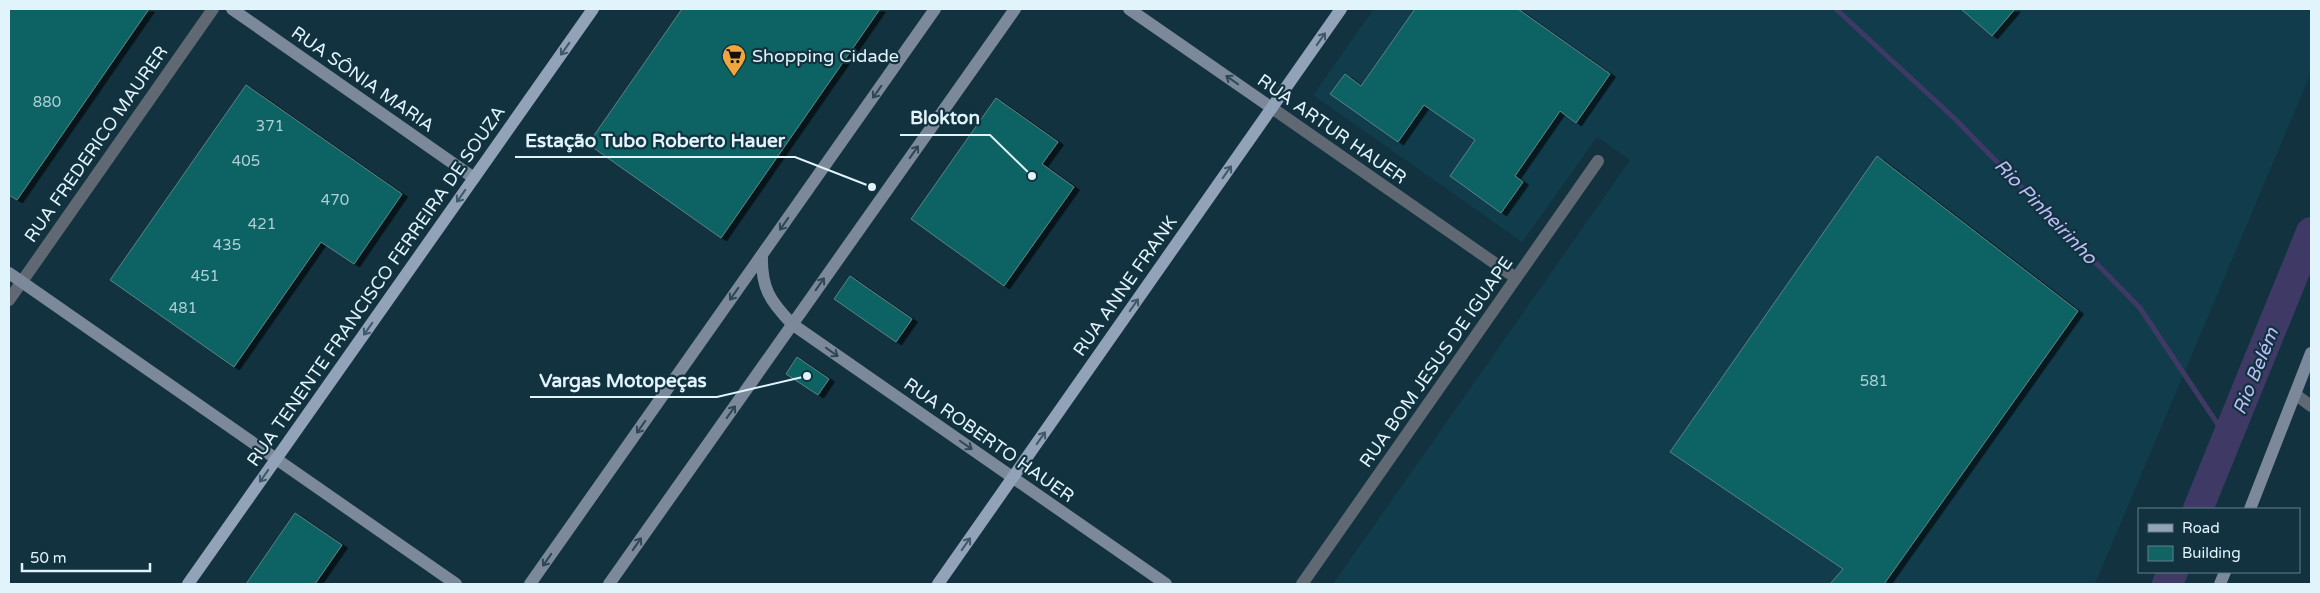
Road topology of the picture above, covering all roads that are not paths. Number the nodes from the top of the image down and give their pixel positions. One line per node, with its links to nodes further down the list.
1 (213, 9): 14 (street, RUA FREDERICO MAURER)
2 (232, 9): 10 (street, RUA SÔNIA MARIA)
3 (593, 9): 10 (main road, RUA TENENTE FRANCISCO FERREIRA DE SOUZA, one-way to 10)
4 (935, 9): 11 (street, one-way to 11)
5 (1015, 9): 16 (street, one-way to 5)
6 (1129, 9): 8 (street, RUA ARTUR HAUER, one-way to 6)
7 (1341, 9): 8 (main road, RUA ANNE FRANK, one-way to 7)
8 (1272, 108): 13 (street, RUA ARTUR HAUER); 21 (main road, RUA ANNE FRANK, one-way to 8)
9 (1598, 160): 13 (street, RUA BOM JESUS DE IGUAPE)
10 (474, 178): 20 (main road, RUA TENENTE FRANCISCO FERREIRA DE SOUZA, one-way to 20)
11 (762, 255): 16 (street, RUA ROBERTO HAUER); 25 (street, one-way to 25)
12 (9, 273): 14 (street)
13 (1516, 278): 29 (street, RUA BOM JESUS DE IGUAPE)
14 (21, 282): 15 (street, RUA FREDERICO MAURER); 20 (street)
15 (9, 300)
16 (792, 324): 21 (street, RUA ROBERTO HAUER, one-way to 21); 26 (street, one-way to 16)
17 (2311, 354): 18 (street)
18 (2295, 394): 19 (street); 22 (street)
19 (2311, 406)
20 (276, 459): 23 (main road, RUA TENENTE FRANCISCO FERREIRA DE SOUZA, one-way to 23); 24 (street)
21 (1012, 478): 27 (main road, RUA ANNE FRANK, one-way to 21); 28 (street, RUA ROBERTO HAUER)
22 (2250, 508)
23 (188, 584)
24 (456, 584)
25 (530, 584)
26 (609, 584)
27 (938, 584)
28 (1166, 584)
29 (1302, 584)

